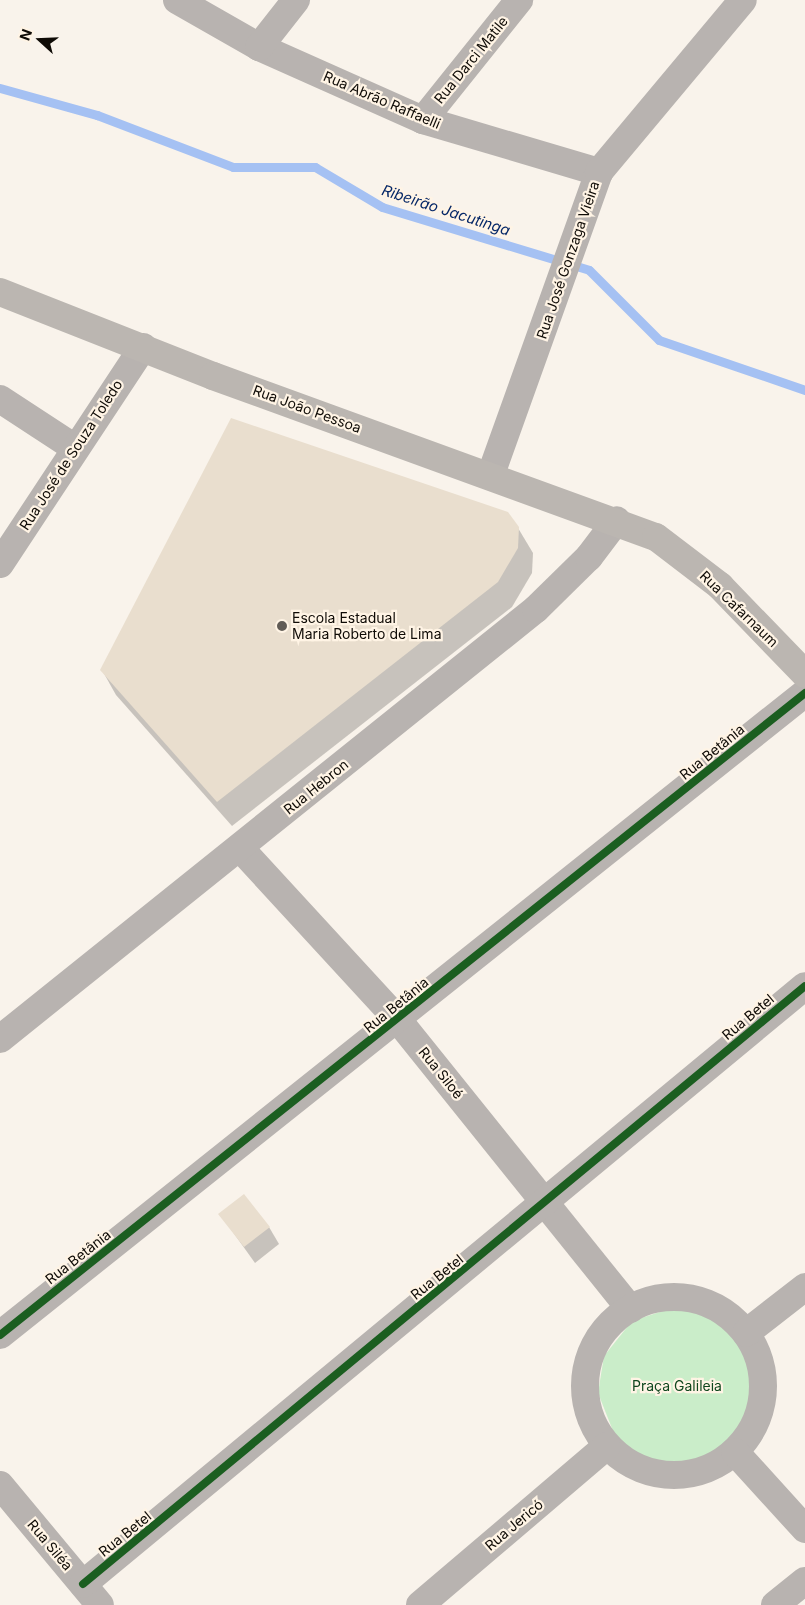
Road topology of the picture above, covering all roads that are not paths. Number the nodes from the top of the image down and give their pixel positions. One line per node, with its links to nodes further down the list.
1 (177, 0): 5 (street, Rua Abrão Raffaelli)
2 (296, 0): 5 (street)
3 (519, 0): 6 (street, Rua Darci Matile)
4 (743, 0): 7 (street, Rua José Gonzaga Vieira)
5 (259, 48): 6 (street, Rua Abrão Raffaelli)
6 (423, 120): 7 (street, Rua Abrão Raffaelli)
7 (599, 172): 12 (street, Rua José Gonzaga Vieira)
8 (0, 292): 9 (main road, Rua João Pessoa)
9 (143, 347): 11 (street, Rua José de Souza Toledo); 12 (main road, Rua João Pessoa)
10 (0, 399): 11 (street)
11 (75, 448): 14 (street, Rua José de Souza Toledo)
12 (491, 474): 13 (main road, Rua João Pessoa)
13 (617, 520): 15 (main road, Rua Cafarnaum); 17 (street, Rua Hebron)
14 (0, 564)
15 (805, 674)
16 (805, 693): 19 (street, Rua Betânia)
17 (240, 848): 19 (street, Rua Siloé); 20 (street, Rua Hebron)
18 (805, 986): 21 (street, Rua Betel)
19 (398, 1020): 21 (street, Rua Siloé); 25 (street, Rua Betânia)
20 (0, 1039)
21 (547, 1203): 23 (street, Rua Siloé); 31 (street, Rua Betel)
22 (805, 1287): 24 (street)
23 (630, 1309): 24 (street); 26 (street)
24 (746, 1333): 27 (street)
25 (0, 1335)
26 (608, 1446): 27 (street); 32 (street, Rua Jericó)
27 (735, 1452): 29 (street)
28 (0, 1485): 31 (street, Rua Siléa)
29 (805, 1528)
30 (805, 1581): 33 (street)
31 (92, 1595)
32 (420, 1605)
33 (775, 1605)

